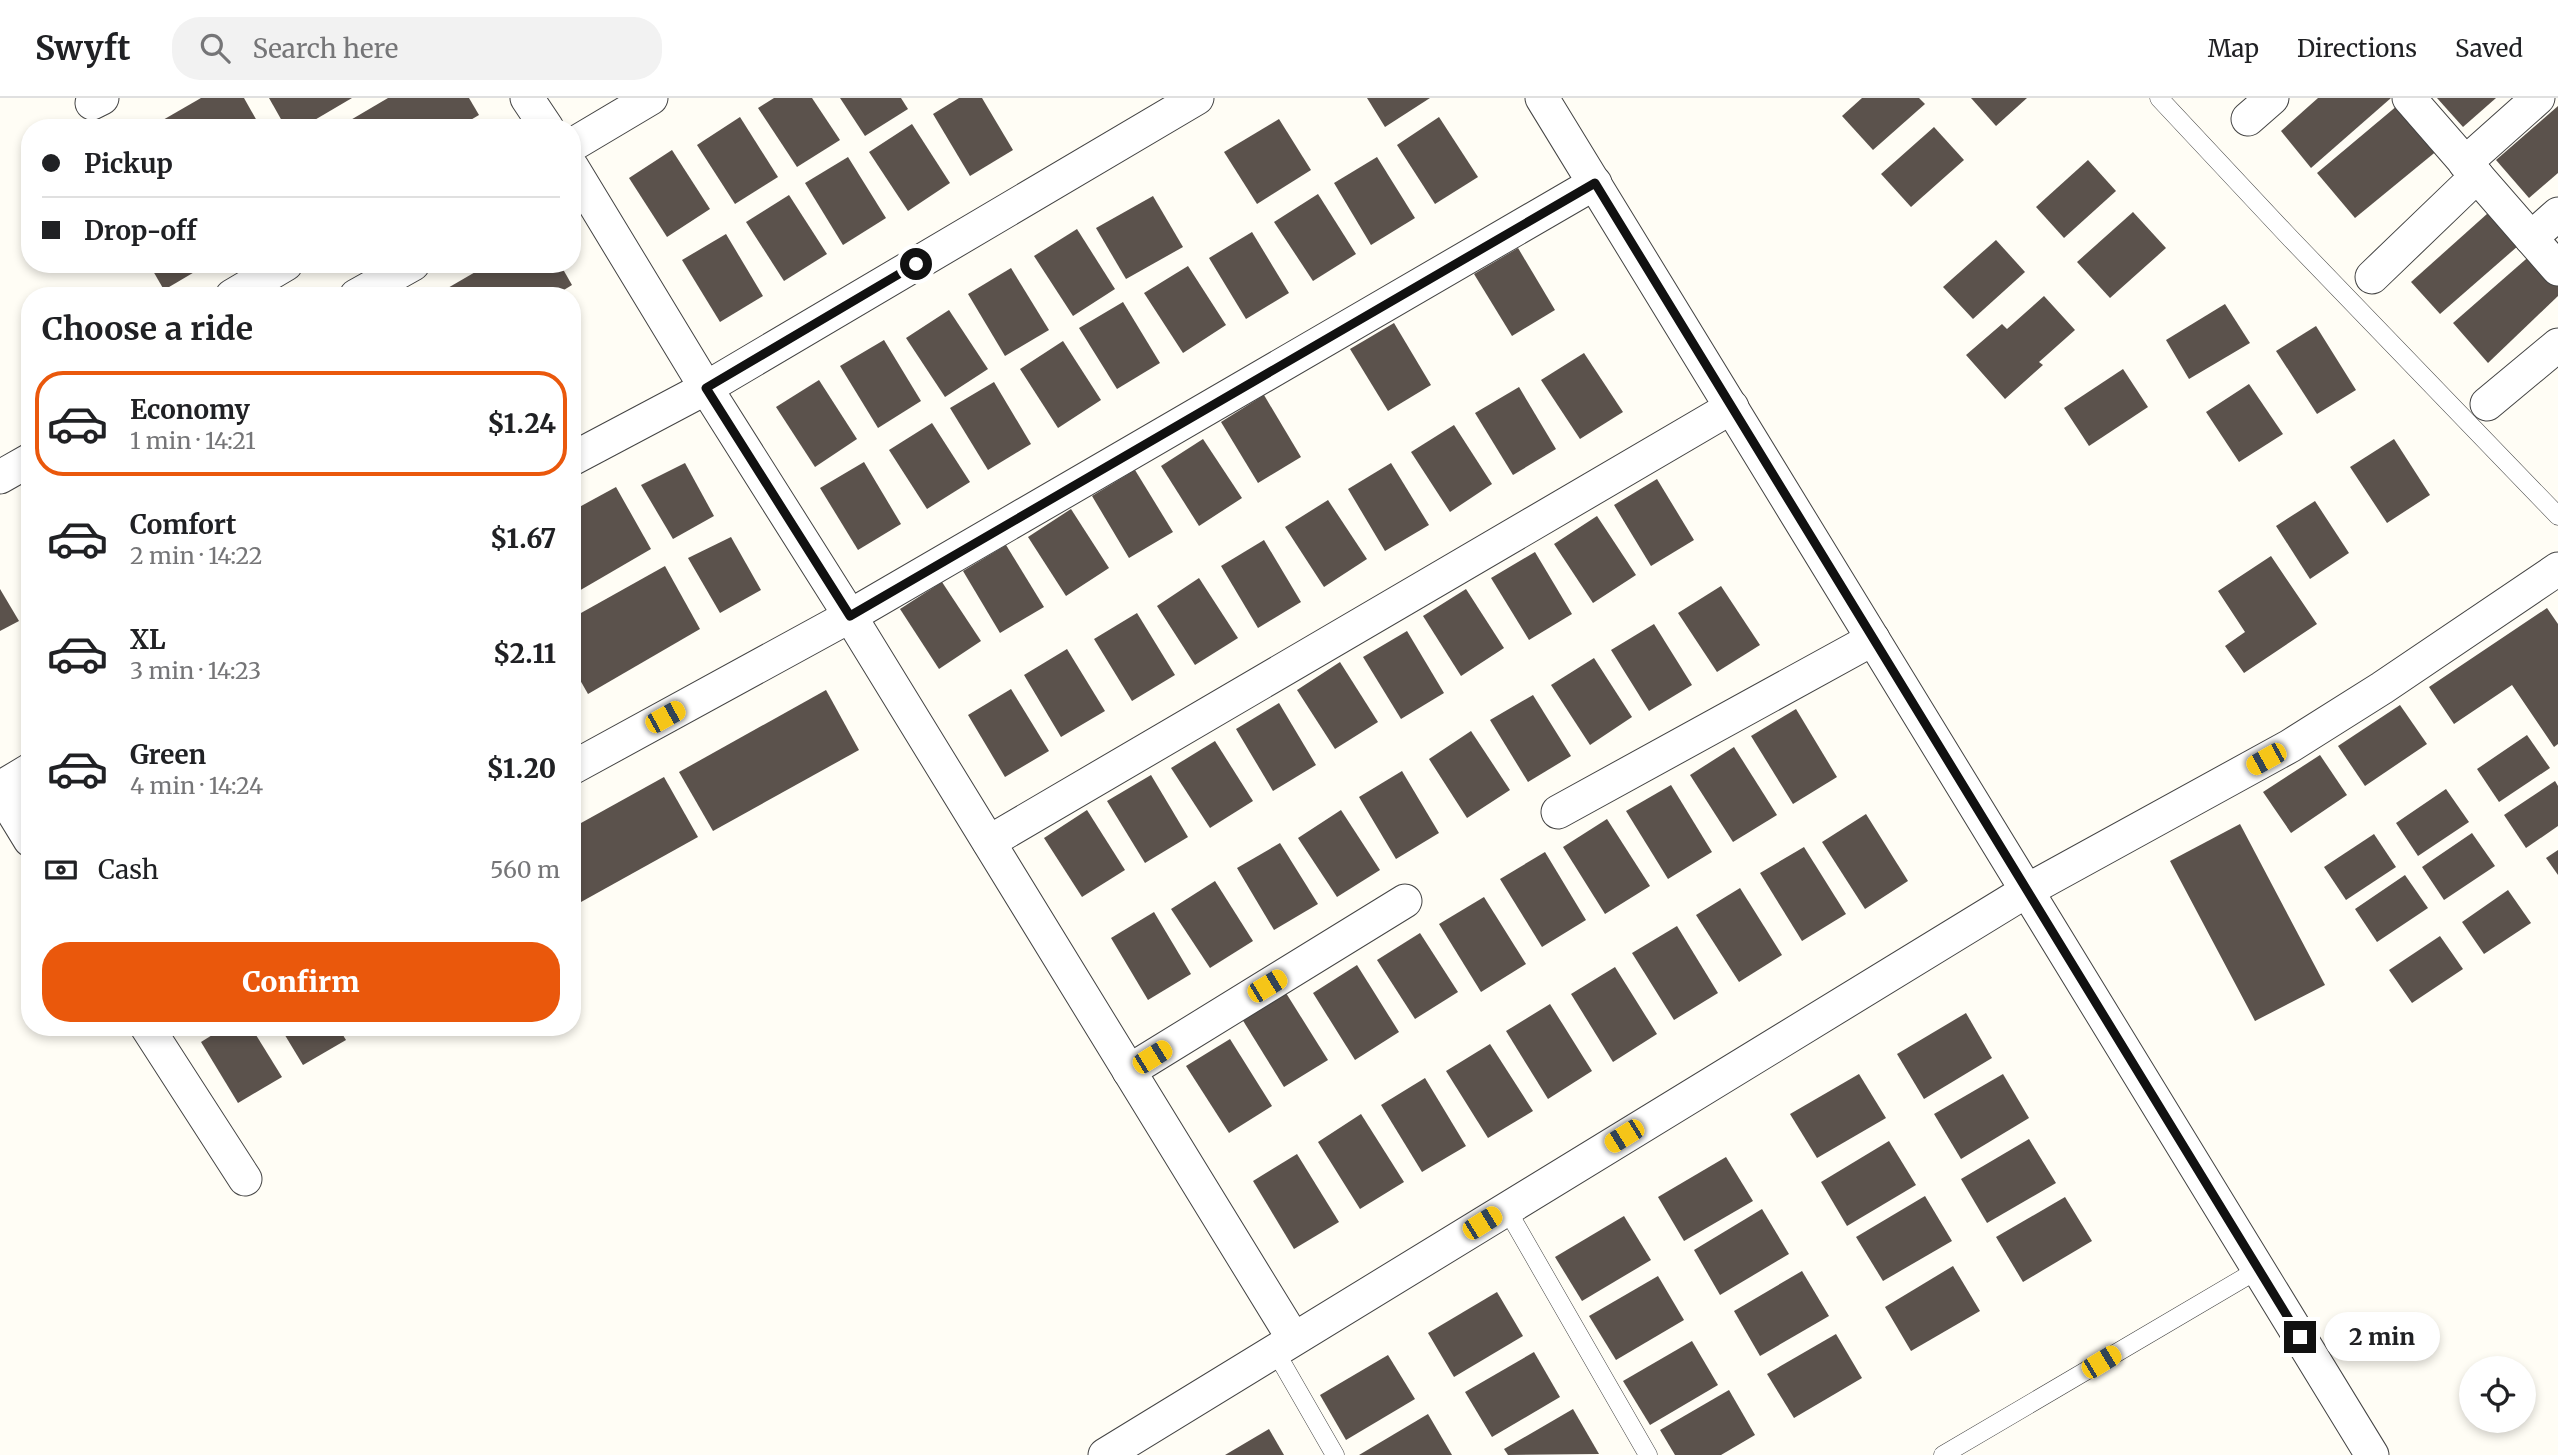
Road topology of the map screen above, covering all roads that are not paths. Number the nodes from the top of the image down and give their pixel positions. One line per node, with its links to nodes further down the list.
1 (527, 98): 8 (street)
2 (651, 98): 9 (street)
3 (1197, 98): 22 (street)
4 (1542, 98): 12 (street)
5 (2159, 98): 28 (lane)
6 (2409, 98): 10 (street)
7 (2538, 98): 10 (street)
8 (541, 119)
9 (581, 140)
10 (2471, 169): 14 (street); 18 (street)
11 (581, 182): 22 (street)
12 (1595, 183): 24 (street); 30 (street)
13 (2558, 215): 14 (street)
14 (2531, 238): 15 (street)
15 (2558, 269)
16 (271, 273): 19 (street)
17 (397, 273): 20 (street)
18 (2372, 276)
19 (247, 287)
20 (372, 287)
21 (2558, 345): 23 (street)
22 (706, 388): 25 (street); 30 (street)
23 (2487, 404)
24 (1732, 407): 31 (street); 37 (street)
25 (581, 454)
26 (21, 465): 27 (street)
27 (0, 477)
28 (2558, 516)
29 (2558, 569): 38 (street)
30 (850, 616): 32 (street); 37 (street)
31 (1873, 639): 35 (street); 38 (street)
32 (581, 763)
33 (21, 776): 34 (street)
34 (0, 789): 36 (street)
35 (1558, 813)
36 (21, 825)
37 (989, 842): 41 (street)
38 (2028, 890): 43 (street); 44 (street)
39 (1405, 901): 41 (street)
40 (153, 1036): 42 (street)
41 (1129, 1071): 45 (street)
42 (245, 1180)
43 (1506, 1208): 45 (street); 48 (lane)
44 (2259, 1269): 49 (lane); 50 (street)
45 (1284, 1344): 46 (street); 47 (lane)
46 (1105, 1455)
47 (1335, 1455)
48 (1648, 1455)
49 (1943, 1455)
50 (2372, 1455)

